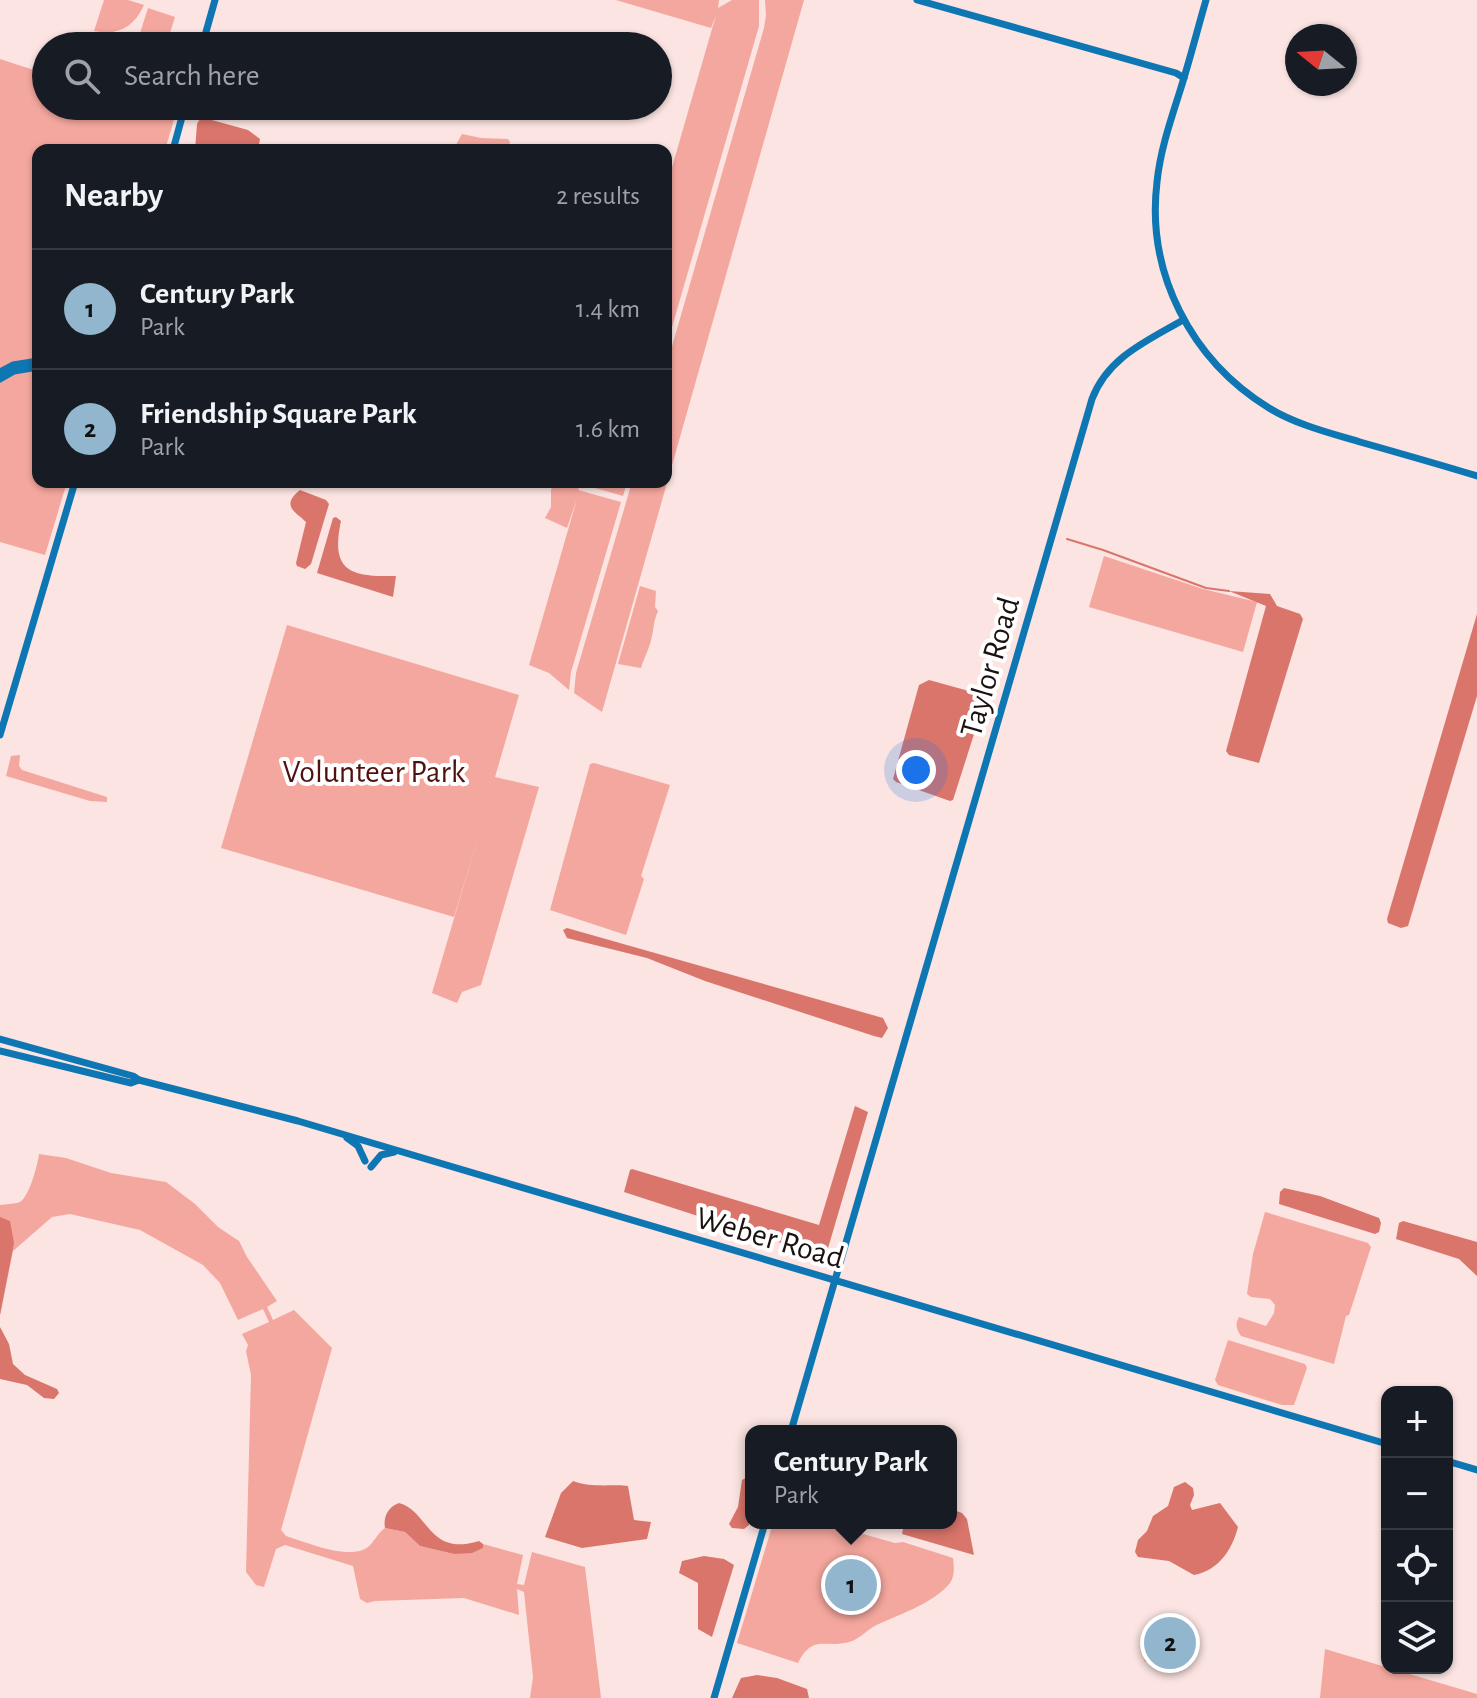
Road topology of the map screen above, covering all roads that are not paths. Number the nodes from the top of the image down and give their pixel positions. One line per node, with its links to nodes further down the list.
1 (215, 0): 4 (main road)
2 (917, 0): 5 (main road)
3 (1206, 0): 5 (main road)
4 (206, 32)
5 (1184, 78): 8 (main road)
6 (181, 120): 7 (main road)
7 (175, 144)
8 (1183, 320): 13 (main road); 21 (main road, Taylor Road)
9 (32, 364): 11 (main road)
10 (32, 366): 12 (main road)
11 (0, 372)
12 (0, 379)
13 (1477, 476)
14 (73, 488): 15 (main road)
15 (0, 735)
16 (0, 1039): 18 (main road, Weber Road)
17 (0, 1051): 18 (main road, Weber Road)
18 (139, 1080): 19 (main road, Weber Road)
19 (342, 1134): 20 (main road, Weber Road); 20 (main road)
20 (399, 1151): 21 (main road, Weber Road)
21 (835, 1282): 22 (main road, Taylor Road); 23 (main road, Weber Road)
22 (793, 1425)
23 (1381, 1442)
24 (1453, 1463): 25 (main road)
25 (1477, 1470)
26 (763, 1529): 27 (main road)
27 (714, 1698)

